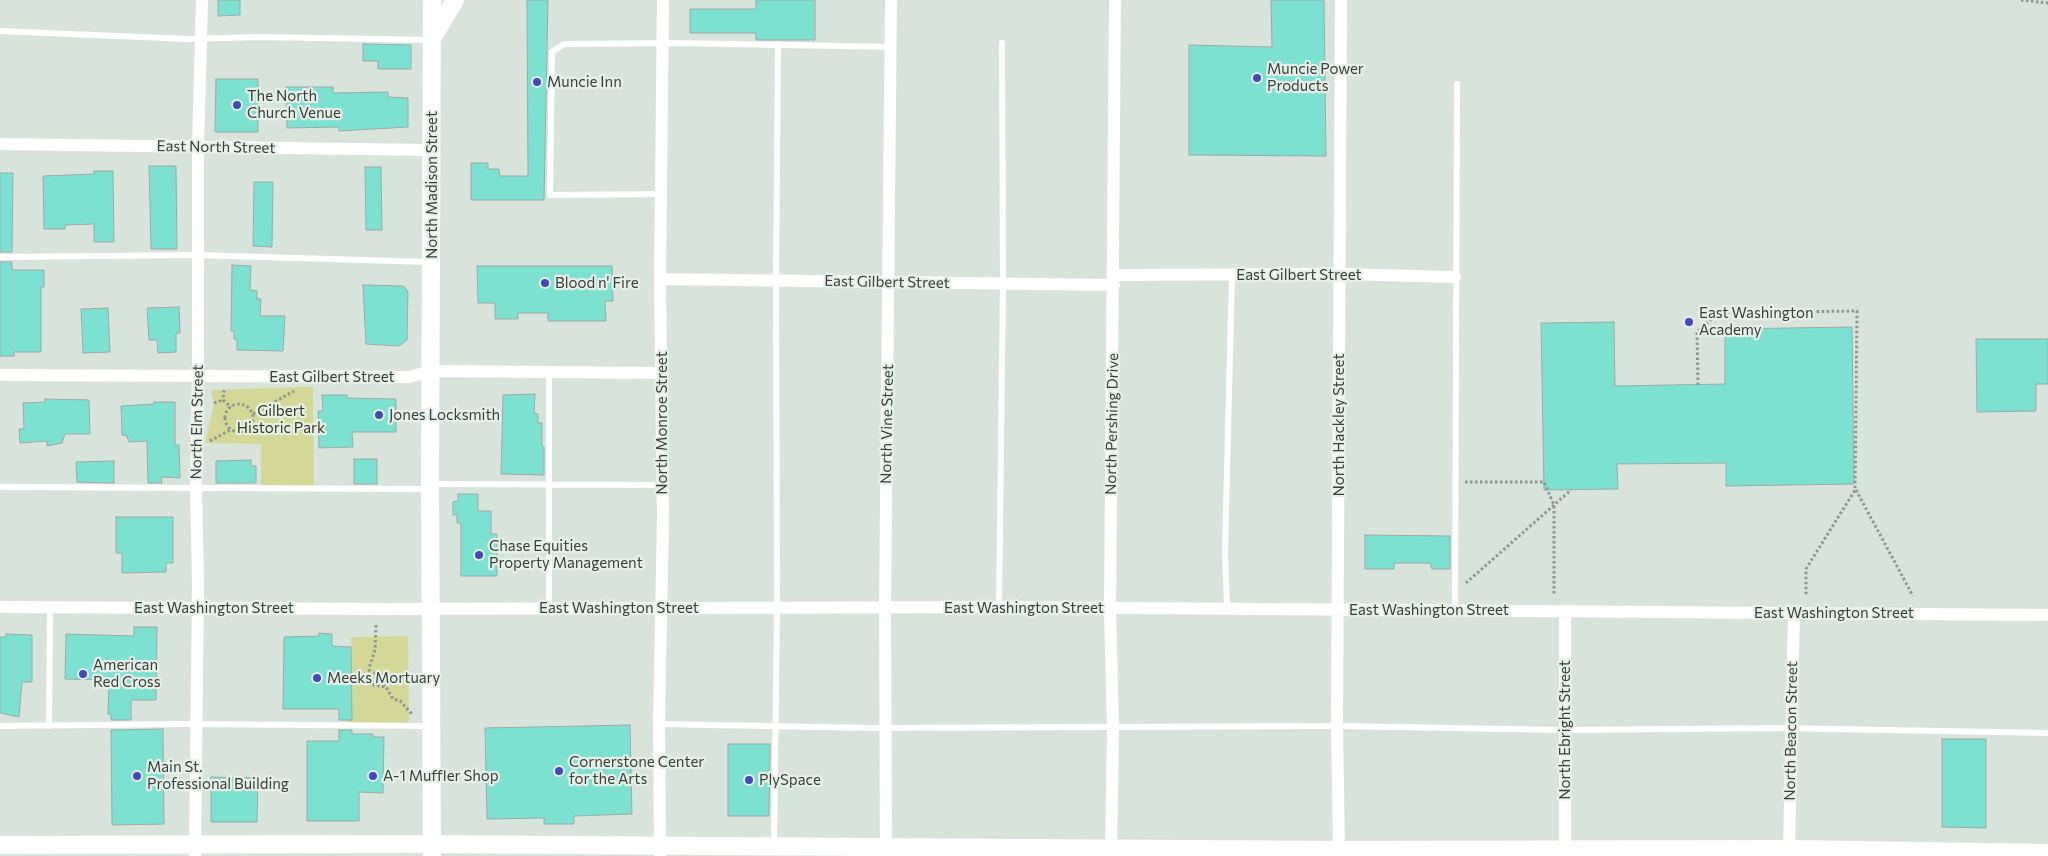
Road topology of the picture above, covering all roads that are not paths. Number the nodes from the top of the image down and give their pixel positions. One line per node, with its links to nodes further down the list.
1 (202, 0): 9 (street, North Elm Street)
2 (432, 0): 10 (main road, North Madison Street)
3 (455, 0): 10 (main road)
4 (663, 0): 11 (street, North Monroe Street)
5 (891, 0): 14 (street, North Vine Street)
6 (1115, 0): 28 (street, North Pershing Drive)
7 (1341, 0): 24 (street, North Hackley Street)
8 (0, 31): 9 (lane)
9 (202, 39): 10 (lane); 17 (street, North Elm Street)
10 (431, 40): 18 (main road, North Madison Street)
11 (662, 43): 13 (lane); 19 (street, North Monroe Street); 19 (lane)
12 (1002, 43): 30 (lane)
13 (778, 44): 14 (lane); 27 (lane)
14 (891, 46): 29 (street, North Vine Street)
15 (1457, 84): 25 (lane)
16 (0, 144): 17 (street, East North Street)
17 (198, 146): 18 (street, East North Street); 20 (street, North Elm Street)
18 (431, 150): 22 (main road, North Madison Street)
19 (662, 194): 26 (street, North Monroe Street)
20 (197, 255): 21 (lane); 22 (lane); 35 (street, North Elm Street)
21 (0, 257)
22 (432, 262): 31 (main road, North Madison Street)
23 (1232, 274): 24 (street, East Gilbert Street); 28 (street, East Gilbert Street); 50 (lane)
24 (1340, 274): 25 (street, East Gilbert Street); 52 (street, North Hackley Street)
25 (1455, 277): 53 (lane)
26 (660, 279): 27 (street, East Gilbert Street); 33 (street, North Monroe Street)
27 (776, 280): 29 (street, East Gilbert Street); 47 (lane)
28 (1114, 280): 30 (street, East Gilbert Street); 49 (street, North Pershing Drive)
29 (889, 281): 30 (street, East Gilbert Street); 42 (street, North Vine Street)
30 (1003, 284): 48 (lane)
31 (431, 371): 32 (street, East Gilbert Street); 35 (street, East Gilbert Street); 39 (main road, North Madison Street)
32 (549, 371): 33 (street, East Gilbert Street); 36 (lane)
33 (662, 373): 37 (street, North Monroe Street)
34 (0, 375): 35 (street, East Gilbert Street)
35 (198, 376): 40 (street, North Elm Street)
36 (549, 484): 37 (lane); 39 (lane); 45 (lane)
37 (663, 485): 46 (street, North Monroe Street)
38 (0, 487): 40 (lane)
39 (430, 487): 40 (lane); 51 (main road, North Madison Street)
40 (196, 488): 44 (street, North Elm Street)
41 (0, 607): 43 (street, East Washington Street)
42 (885, 607): 47 (street, East Washington Street); 48 (street, East Washington Street); 64 (street, North Vine Street)
43 (50, 608): 44 (street, East Washington Street); 60 (lane)
44 (197, 608): 51 (street, East Washington Street); 57 (street, North Elm Street)
45 (549, 608): 46 (street, East Washington Street); 51 (street, East Washington Street)
46 (662, 608): 47 (street, East Washington Street); 58 (street, North Monroe Street)
47 (777, 608): 62 (lane)
48 (999, 608): 49 (street, East Washington Street)
49 (1110, 608): 50 (street, East Washington Street); 65 (street, North Pershing Drive)
50 (1226, 608): 52 (street, East Washington Street)
51 (431, 609): 61 (main road, North Madison Street)
52 (1338, 610): 53 (street, East Washington Street); 63 (street, North Hackley Street)
53 (1454, 610): 54 (street, East Washington Street)
54 (1565, 612): 55 (street, East Washington Street); 67 (street, North Ebright Street)
55 (1794, 612): 56 (street, East Washington Street); 66 (street, North Beacon Street)
56 (2048, 614)
57 (196, 724): 60 (lane); 61 (lane); 73 (street, North Elm Street)
58 (659, 724): 62 (lane); 76 (street, North Monroe Street)
59 (0, 726): 60 (lane)
60 (50, 726)
61 (432, 726): 74 (main road, North Madison Street)
62 (775, 726): 64 (lane); 70 (lane)
63 (1337, 726): 65 (lane); 67 (lane); 75 (street, North Hackley Street)
64 (886, 728): 65 (lane); 77 (street, North Vine Street)
65 (1113, 728): 78 (street, North Pershing Drive)
66 (1791, 729): 67 (lane); 68 (lane); 72 (street, North Beacon Street)
67 (1565, 730): 71 (street, North Ebright Street)
68 (2048, 733)
69 (0, 844): 73 (main road)
70 (774, 847): 76 (main road); 77 (main road)
71 (1565, 849): 72 (main road); 80 (main road)
72 (1789, 849): 81 (main road)
73 (195, 850): 74 (main road)
74 (432, 850): 76 (main road)
75 (1338, 850): 79 (main road); 80 (main road)
76 (660, 851)
77 (886, 852): 78 (main road)
78 (1111, 852): 79 (main road)
79 (1228, 852)
80 (1454, 852)
81 (1830, 853): 82 (main road)
82 (2048, 853)

